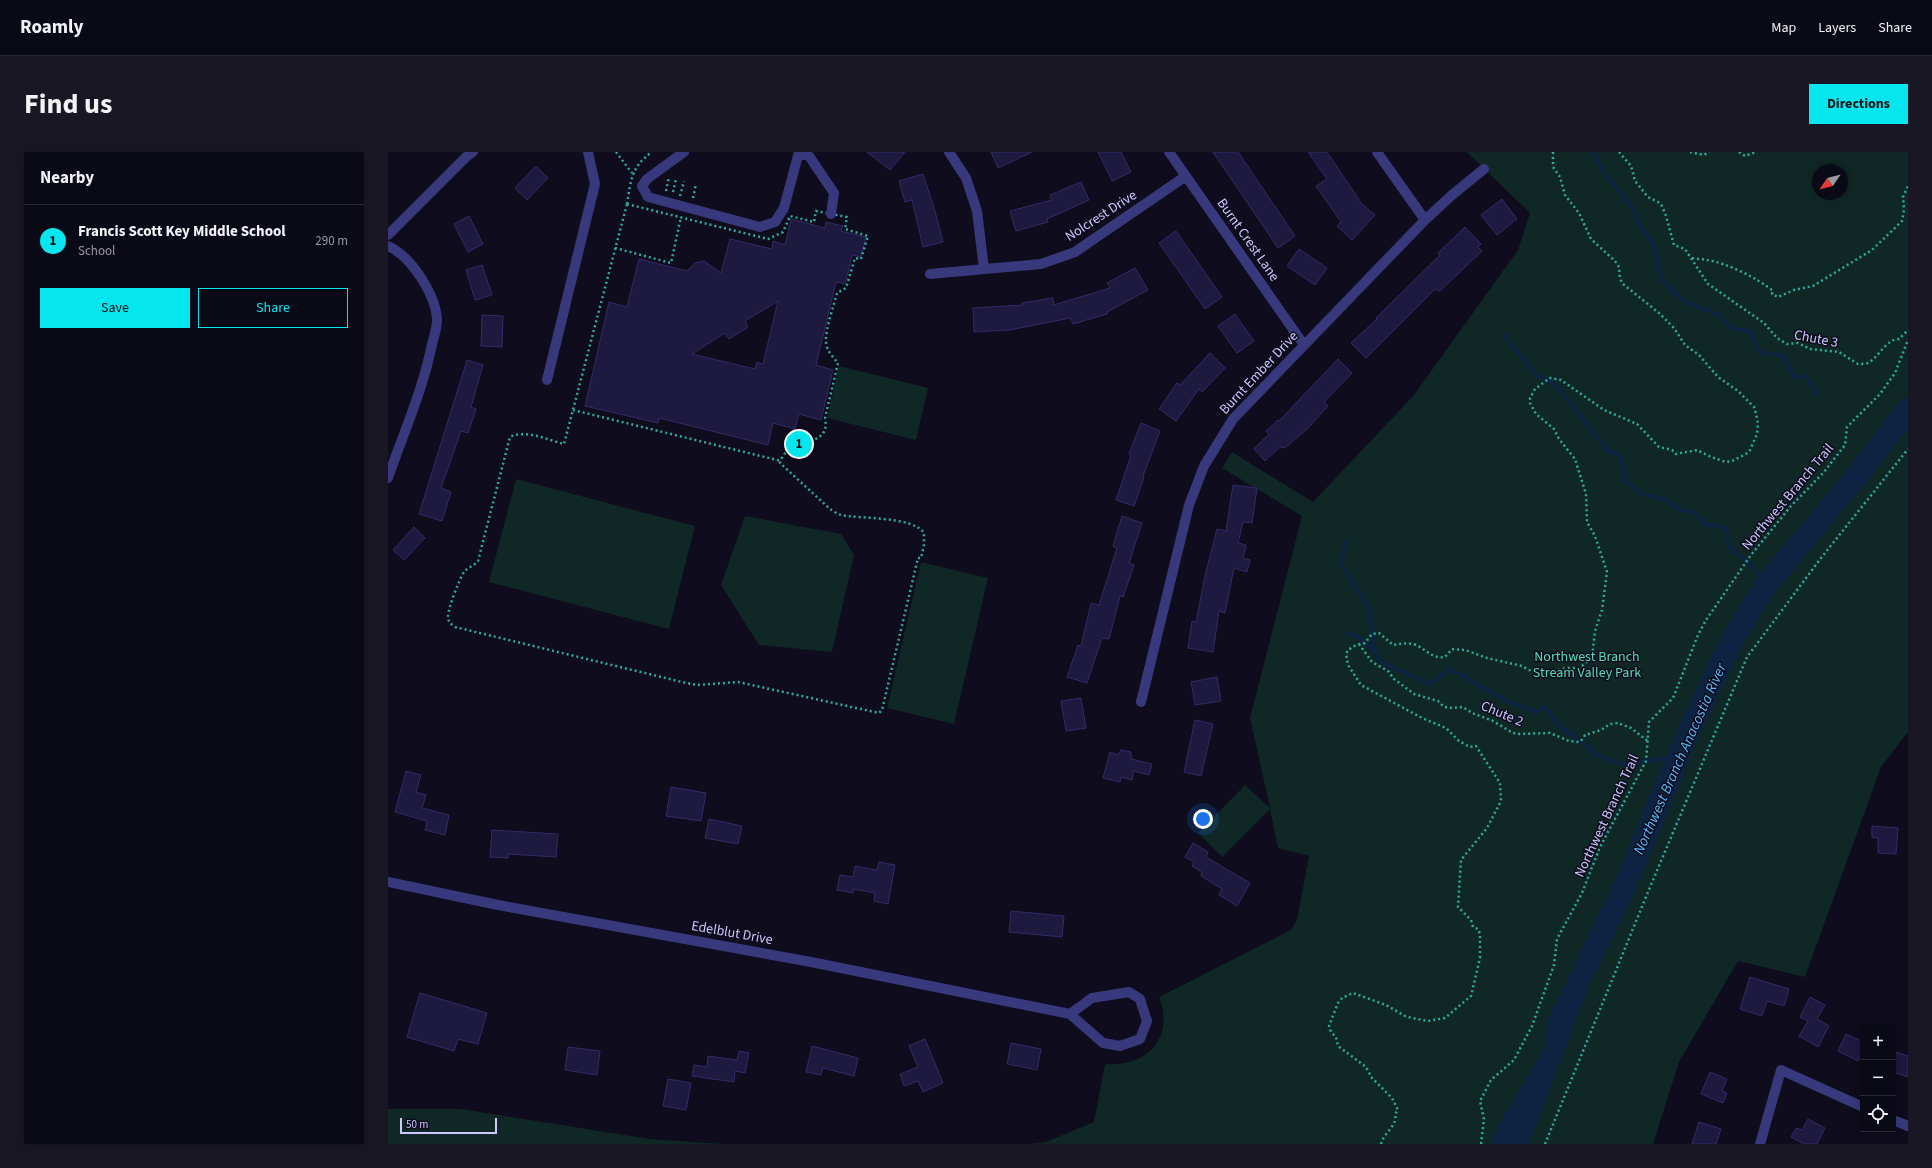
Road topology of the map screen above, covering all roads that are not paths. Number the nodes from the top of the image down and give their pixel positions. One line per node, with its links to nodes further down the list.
1 (473, 152): 12 (street)
2 (588, 152): 17 (street)
3 (684, 152): 4 (street)
4 (799, 152): 10 (street)
5 (949, 152): 14 (street)
6 (1169, 152): 9 (street, Burnt Crest Lane)
7 (1377, 152): 11 (street)
8 (1484, 169): 11 (street, Burnt Ember Drive)
9 (1186, 176): 14 (street, Nolcrest Drive); 16 (street, Burnt Crest Lane)
10 (831, 214)
11 (1426, 220): 16 (street, Burnt Ember Drive)
12 (388, 235)
13 (388, 246): 18 (street)
14 (984, 269): 15 (street, Nolcrest Drive)
15 (930, 274)
16 (1304, 345): 19 (street, Burnt Ember Drive)
17 (547, 380)
18 (388, 478)
19 (1141, 702)
20 (388, 882): 21 (street, Edelblut Drive)
21 (1070, 1014): 21 (street, Edelblut Drive)
22 (1860, 1106): 25 (street)
23 (1896, 1121): 24 (street)
24 (1908, 1126)
25 (1760, 1144)

